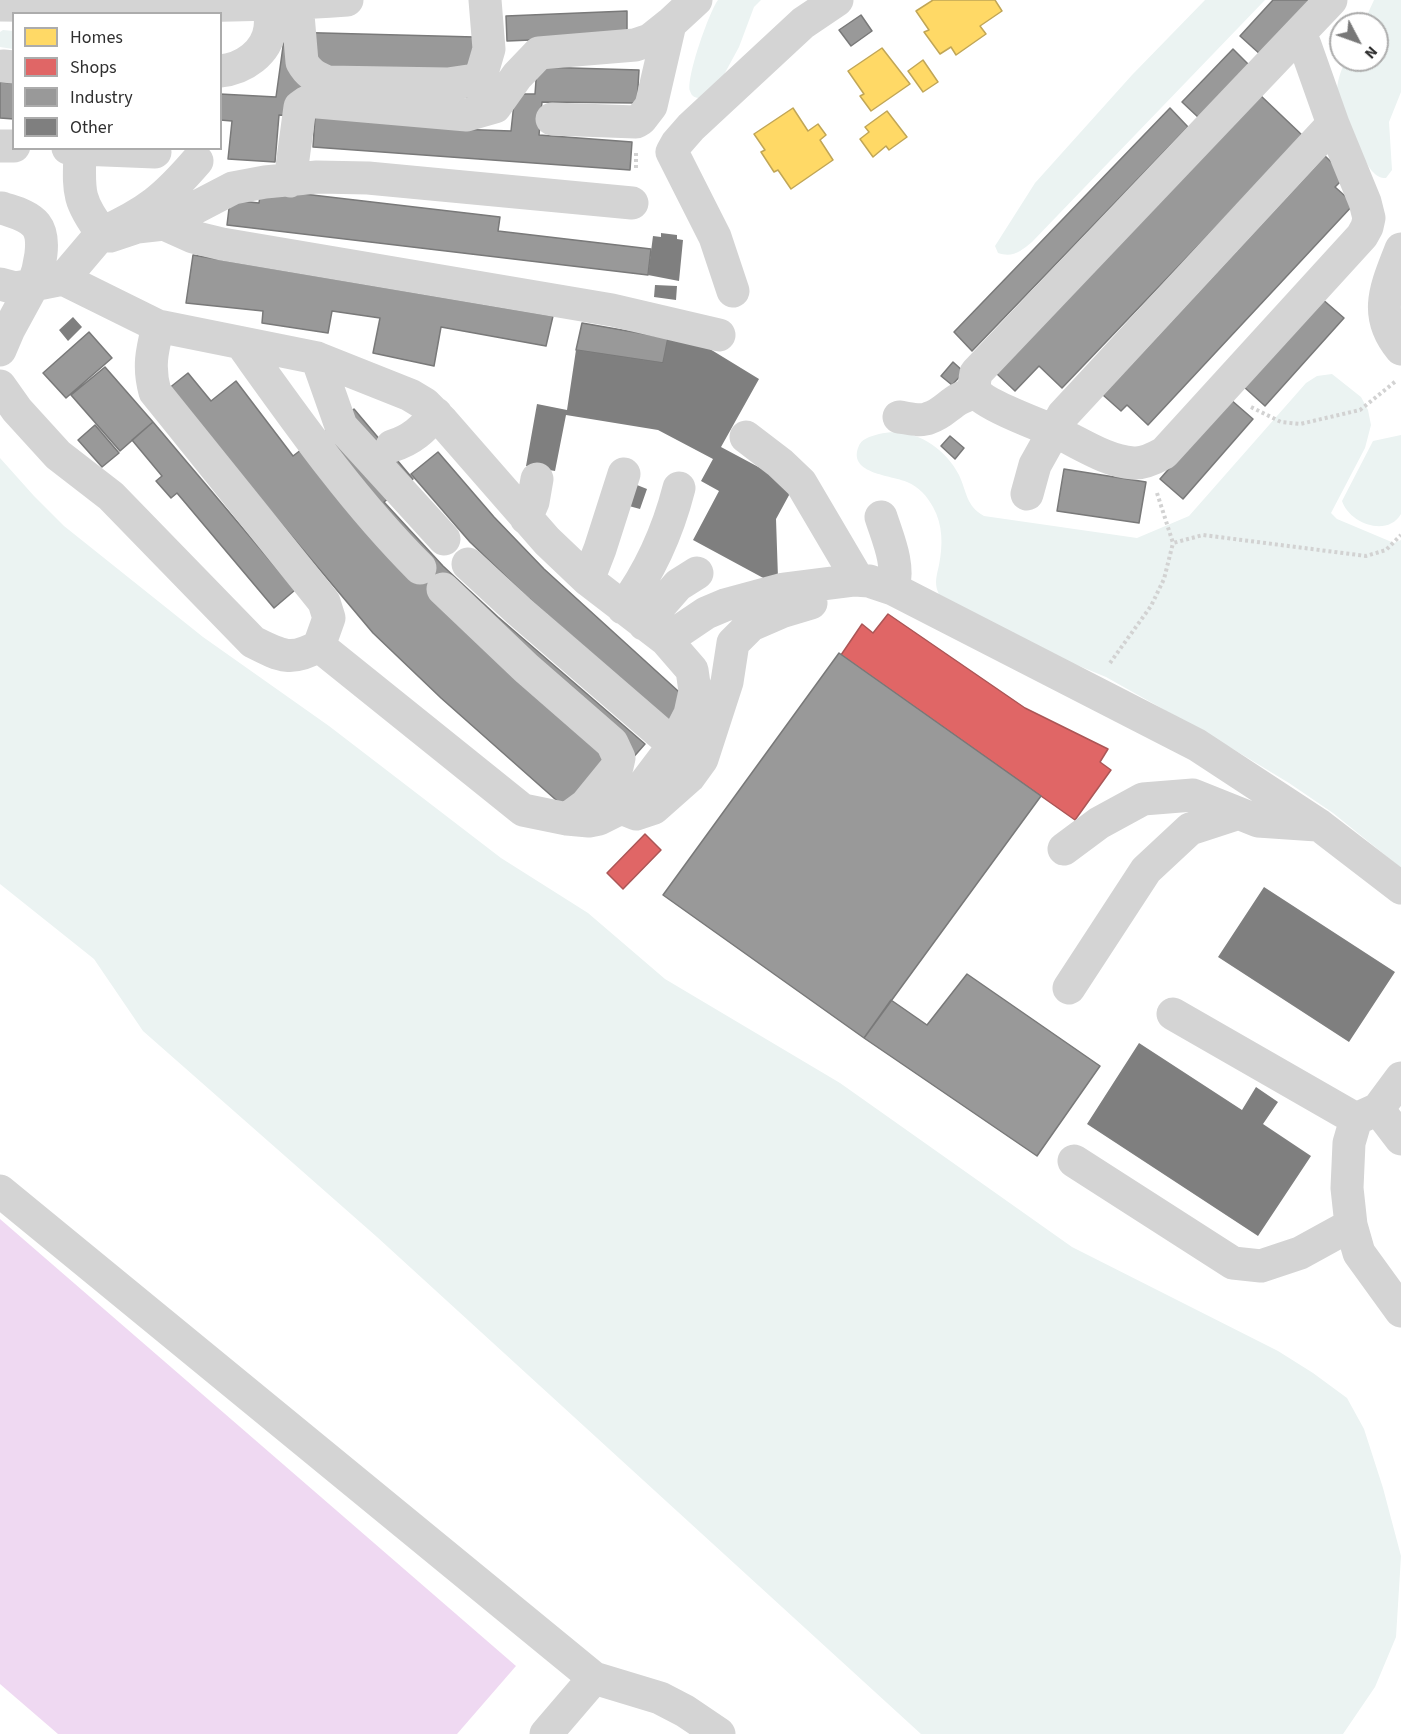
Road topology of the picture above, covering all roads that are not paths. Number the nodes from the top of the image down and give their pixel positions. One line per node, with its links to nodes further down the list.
1 (347, 0): 6 (street)
2 (485, 0): 6 (street)
3 (696, 0): 9 (street)
4 (837, 0): 26 (street)
5 (1331, 0): 10 (street)
6 (276, 2): 8 (street); 11 (street)
7 (0, 5): 8 (street)
8 (165, 10)
9 (669, 24): 12 (street); 18 (street)
10 (1297, 36): 13 (street); 34 (street)
11 (222, 71)
12 (552, 119)
13 (1333, 124): 37 (street); 37 (street)
14 (80, 150): 22 (street)
15 (105, 150): 16 (street)
16 (155, 152)
17 (197, 161): 22 (street)
18 (290, 181): 19 (street); 21 (street)
19 (632, 203)
20 (2, 208): 24 (street)
21 (164, 224): 22 (street); 28 (street)
22 (102, 232): 24 (street)
23 (1401, 249): 30 (street)
24 (48, 282): 25 (street); 27 (street); 31 (street)
25 (0, 284)
26 (733, 291)
27 (158, 326): 29 (street); 52 (street)
28 (719, 336)
29 (241, 343): 32 (street); 56 (street)
30 (1401, 349)
31 (0, 350)
32 (318, 358): 35 (street); 46 (street)
33 (0, 386): 52 (street)
34 (977, 393): 36 (street); 37 (street)
35 (436, 414): 39 (street); 45 (street)
36 (899, 417)
37 (1054, 431): 43 (street)
38 (746, 437): 50 (street)
39 (392, 446)
40 (624, 474): 49 (street)
41 (537, 478): 45 (street)
42 (679, 488): 51 (street)
43 (1027, 494)
44 (881, 517): 50 (street)
45 (526, 518): 49 (street)
46 (444, 539)
47 (468, 564): 53 (street)
48 (697, 573): 51 (street)
49 (588, 580): 51 (street)
50 (872, 583): 51 (street); 54 (street); 57 (street)
51 (644, 624): 53 (street)
52 (319, 646): 56 (street)
53 (674, 745): 54 (street)
54 (621, 808): 56 (street)
55 (1236, 814): 57 (street); 58 (street); 60 (street)
56 (567, 819)
57 (1318, 825): 59 (street)
58 (1064, 849)
59 (1401, 888)
60 (1069, 988)
61 (1173, 1014): 63 (street)
62 (1401, 1078): 63 (street)
63 (1367, 1114): 64 (street); 67 (street)
64 (1401, 1139)
65 (1074, 1161): 67 (street)
66 (0, 1191): 69 (street)
67 (1351, 1225): 68 (street)
68 (1401, 1311)
69 (594, 1678): 70 (street); 71 (street)
70 (546, 1734)
71 (719, 1734)

